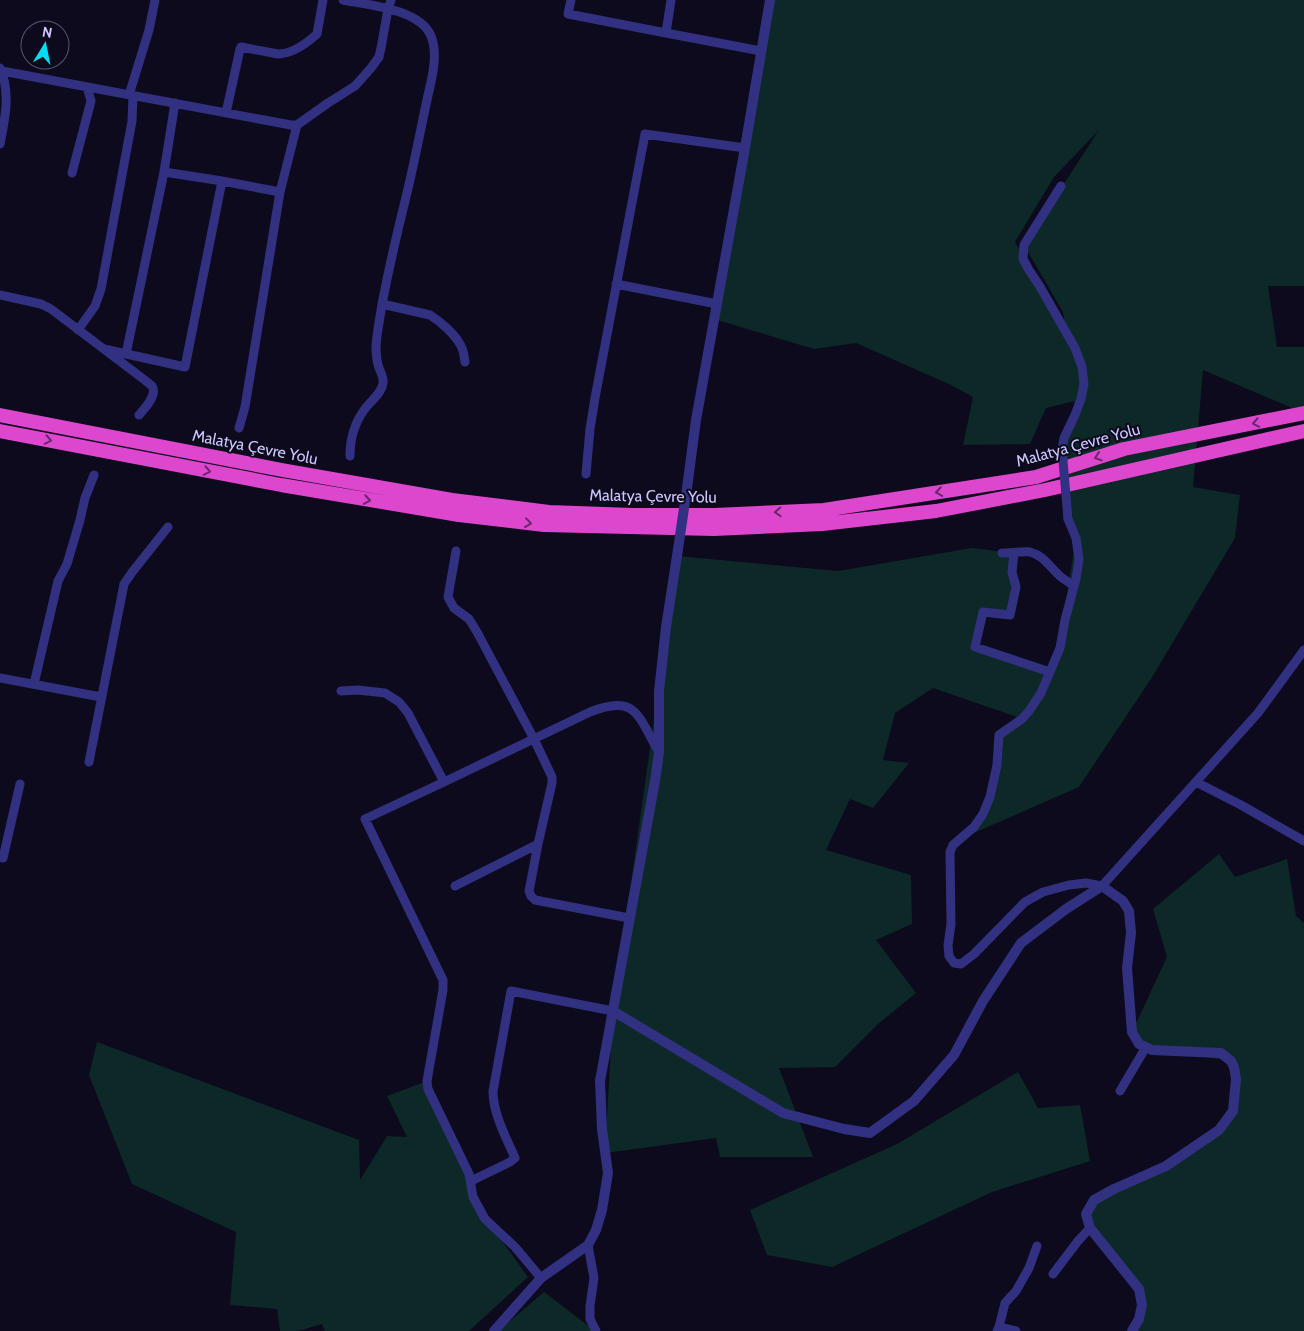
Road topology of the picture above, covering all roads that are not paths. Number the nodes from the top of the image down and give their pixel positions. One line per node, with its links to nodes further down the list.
1 (155, 0): 13 (street)
2 (323, 0): 15 (street)
3 (343, 0): 8 (street)
4 (391, 0): 8 (street)
5 (571, 0): 9 (street)
6 (671, 0): 9 (street)
7 (770, 0): 10 (street)
8 (388, 9): 16 (street); 26 (street)
9 (666, 33): 10 (street)
10 (761, 51): 18 (street)
11 (1, 69): 12 (street); 17 (street)
12 (87, 87): 13 (street); 20 (street)
13 (131, 96): 14 (street); 28 (street)
14 (175, 104): 15 (street); 19 (street)
15 (226, 113): 16 (street)
16 (298, 125): 23 (street)
17 (0, 144)
18 (745, 148): 24 (street); 27 (street)
19 (164, 172): 21 (street); 30 (street)
20 (72, 173)
21 (222, 181): 23 (street); 30 (street)
22 (1060, 186): 45 (street, bridge)
23 (280, 192): 35 (street)
24 (616, 284): 27 (street); 39 (street)
25 (0, 295): 28 (street)
26 (382, 304): 31 (street); 38 (street)
27 (717, 304): 53 (street, bridge)
28 (78, 330): 29 (street)
29 (104, 350): 30 (street); 34 (street)
30 (126, 354)
31 (465, 362)
32 (1304, 413): 33 (highway, Malatya Çevre Yolu, one-way to 33)
33 (0, 415)
34 (139, 415)
35 (239, 428)
36 (0, 431): 37 (highway, Malatya Çevre Yolu, one-way to 37)
37 (1304, 431)
38 (350, 456)
39 (586, 474)
40 (94, 475): 49 (street)
41 (168, 527): 51 (street)
42 (456, 551): 52 (street)
43 (1002, 553): 44 (street)
44 (1014, 553): 45 (street); 47 (street)
45 (1074, 586): 47 (street)
46 (1304, 650): 56 (street)
47 (1050, 672): 62 (street)
48 (0, 678): 49 (street)
49 (34, 684): 51 (street)
50 (341, 690): 55 (street)
51 (102, 697): 54 (street)
52 (534, 739): 53 (street); 55 (street); 59 (street)
53 (659, 752): 63 (street)
54 (89, 762)
55 (444, 782): 67 (street)
56 (1196, 782): 58 (street); 62 (street)
57 (20, 784): 60 (street)
58 (1304, 841)
59 (538, 844): 61 (street); 63 (street)
60 (0, 857)
61 (455, 886)
62 (1102, 886): 64 (street); 65 (street)
63 (629, 918): 64 (street)
64 (613, 1011): 67 (street); 69 (street)
65 (1146, 1047): 66 (street); 68 (street)
66 (1120, 1091)
67 (471, 1181): 72 (street)
68 (1090, 1228): 71 (street); 77 (street)
69 (588, 1245): 72 (street); 75 (street)
70 (1037, 1246): 73 (street)
71 (1053, 1274)
72 (541, 1278): 74 (street)
73 (998, 1329): 76 (street)
74 (494, 1331)
75 (596, 1331)
76 (1016, 1331)
77 (1132, 1331)

